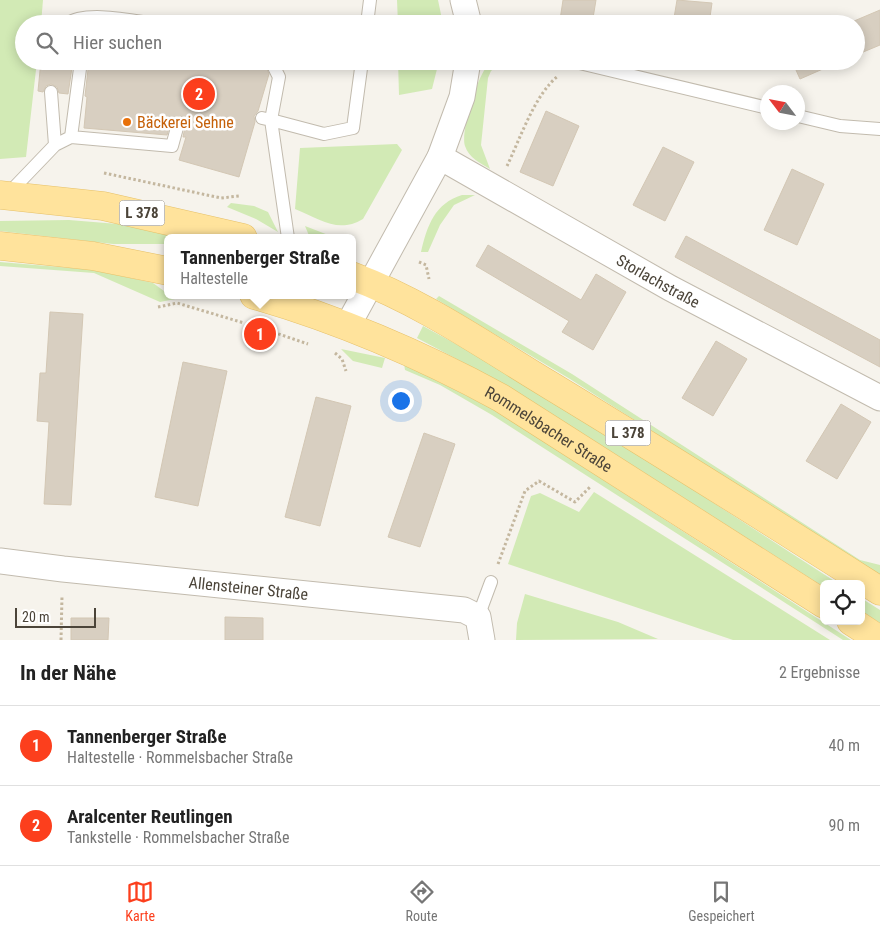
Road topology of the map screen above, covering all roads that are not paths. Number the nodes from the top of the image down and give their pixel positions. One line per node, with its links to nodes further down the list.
1 (370, 0): 3 (lane)
2 (462, 0): 4 (street)
3 (368, 15)
4 (466, 15)
5 (80, 70): 16 (lane)
6 (276, 70): 13 (lane)
7 (361, 70): 13 (lane)
8 (466, 70): 18 (street)
9 (589, 70): 11 (lane)
10 (52, 92): 17 (lane)
11 (760, 106)
12 (805, 118): 15 (lane)
13 (267, 119): 21 (lane)
14 (178, 124): 16 (lane)
15 (880, 129)
16 (71, 138): 17 (lane)
17 (55, 146): 19 (lane)
18 (440, 157): 24 (street); 27 (street, Storlachstraße)
19 (4, 195): 20 (main road, L 378)
20 (226, 234)
21 (287, 234)
22 (0, 246): 23 (main road)
23 (164, 270)
24 (362, 280): 26 (street); 30 (main road, L 378)
25 (266, 299): 26 (main road, Rommelsbacher Straße / L 378)
26 (348, 326): 31 (main road, Rommelsbacher Straße / L 378)
27 (880, 398)
28 (0, 561): 33 (street, Allensteiner Straße)
29 (491, 582): 33 (lane)
30 (880, 591)
31 (820, 601)
32 (856, 625): 34 (main road)
33 (481, 630)
34 (880, 640)

